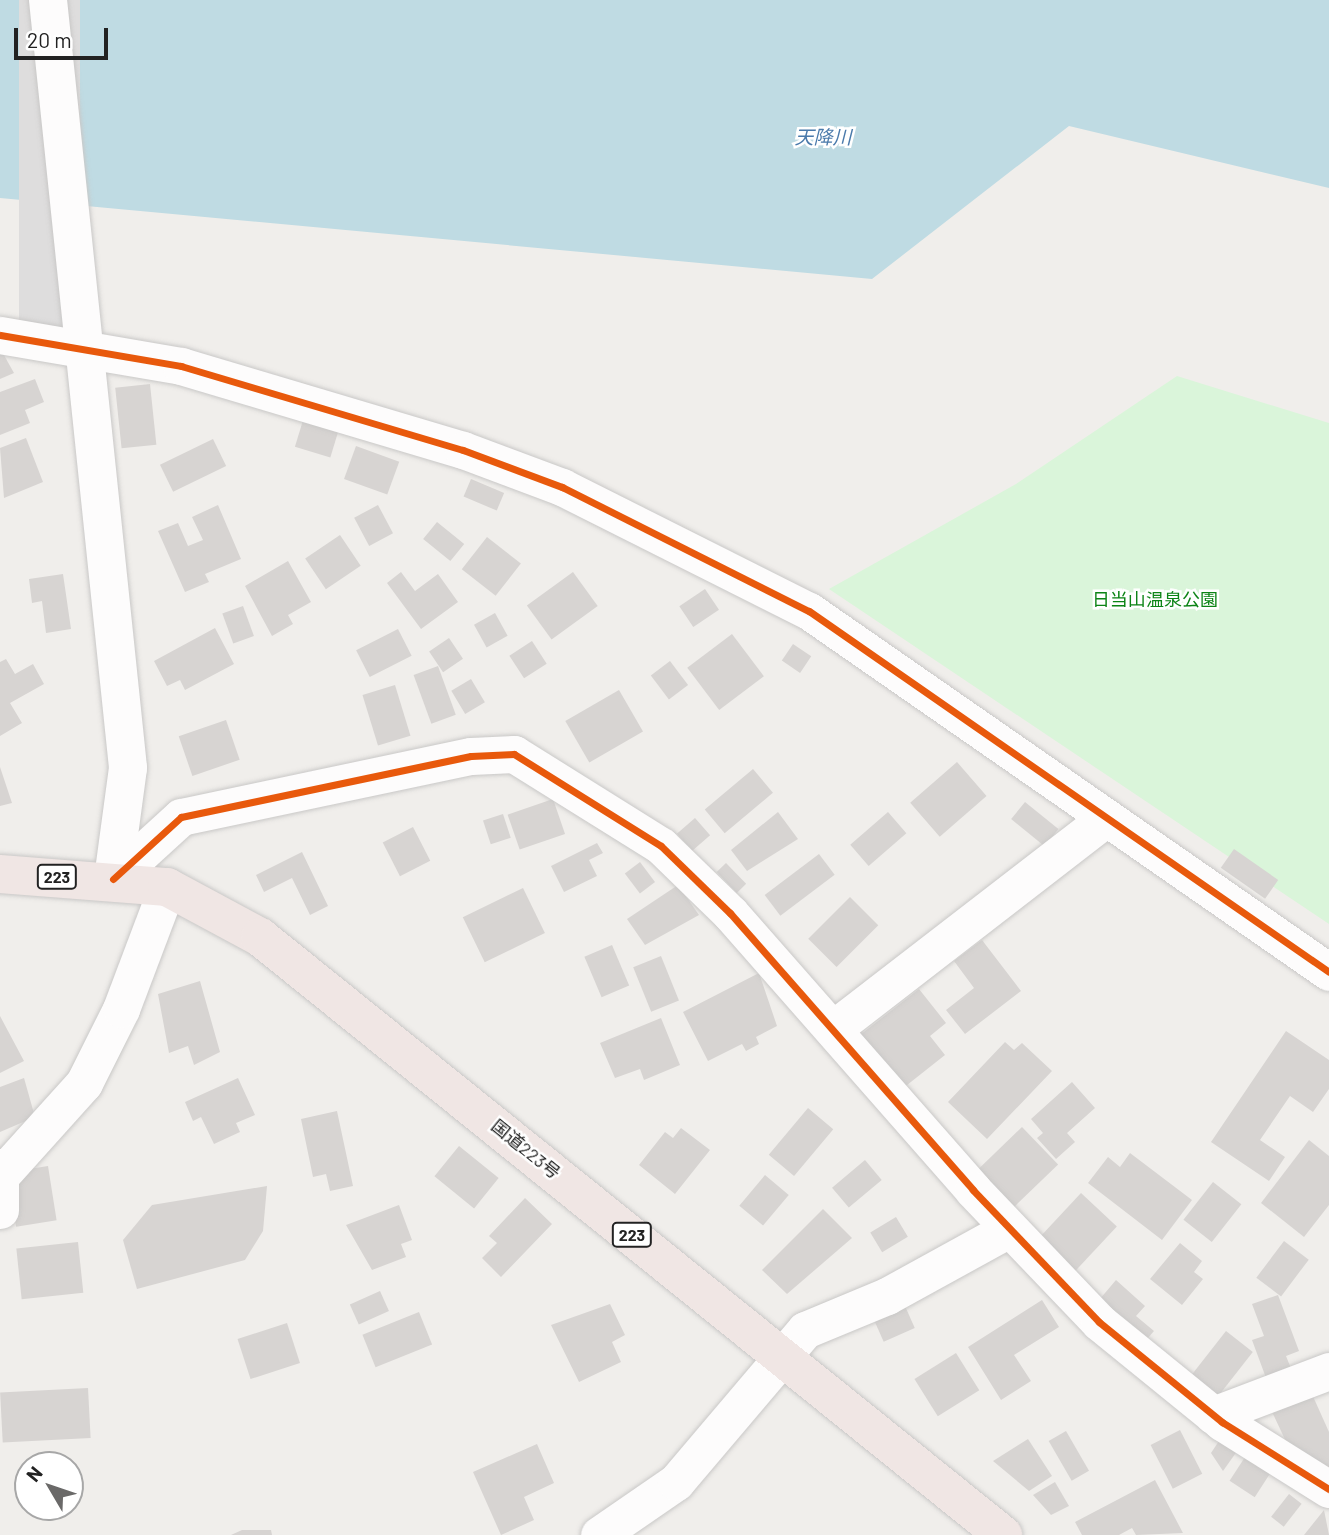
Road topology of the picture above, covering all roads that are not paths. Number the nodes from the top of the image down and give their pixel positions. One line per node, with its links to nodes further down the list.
1 (48, 0): 3 (street)
2 (0, 335): 3 (street)
3 (79, 340): 4 (street); 6 (street)
4 (1105, 818): 8 (street); 9 (street)
5 (0, 874): 6 (highway, 国道223号 / 223)
6 (113, 878): 7 (highway, 国道223号 / 223); 9 (street)
7 (167, 887): 10 (street); 13 (highway, 国道223号 / 223)
8 (1329, 972)
9 (833, 1029): 12 (street)
10 (2, 1170): 11 (street)
11 (0, 1210)
12 (1009, 1229): 13 (street); 15 (street)
13 (782, 1355): 17 (street); 18 (highway, 国道223号 / 223)
14 (1329, 1371): 15 (street)
15 (1213, 1415): 16 (street)
16 (1329, 1489)
17 (599, 1535)
18 (1003, 1535)

